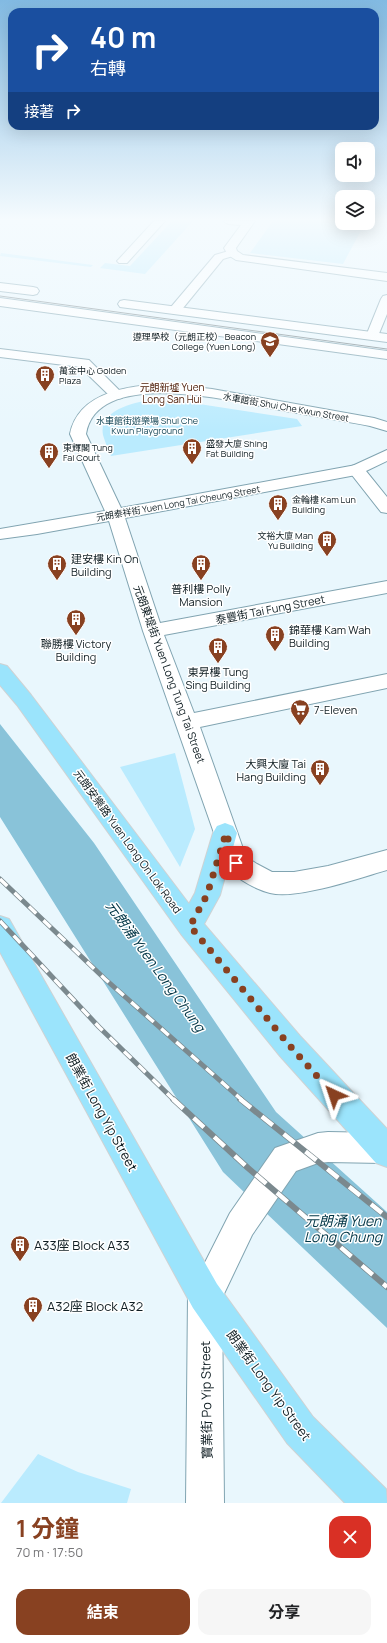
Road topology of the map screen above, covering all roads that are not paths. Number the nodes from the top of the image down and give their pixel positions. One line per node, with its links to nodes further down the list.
1 (33, 291): 3 (street)
2 (191, 291): 7 (street)
3 (47, 293)
4 (387, 299): 8 (street)
5 (0, 302): 11 (street)
6 (111, 302): 7 (street)
7 (175, 310): 8 (street)
8 (372, 336): 9 (street)
9 (387, 338)
10 (0, 353): 12 (street)
11 (387, 356)
12 (117, 395): 13 (street, 水車館街 Shui Che Kwun Street); 17 (street, 水車館街 Shui Che Kwun Street)
13 (387, 427)
14 (387, 455): 15 (street, 元朗泰祥街 Yuen Long Tai Cheung Street)
15 (356, 470): 16 (street); 17 (street, 元朗泰祥街 Yuen Long Tai Cheung Street)
16 (387, 508)
17 (115, 514): 18 (street, 元朗泰祥街 Yuen Long Tai Cheung Street); 20 (street, 元朗東堤街 Yuen Long Tung Tai Street)
18 (0, 534)
19 (387, 587): 20 (street, 泰豐街 Tai Fung Street)
20 (153, 631): 23 (street, 元朗東堤街 Yuen Long Tung Tai Street)
21 (0, 671): 26 (main road, 元朗安樂路 Yuen Long On Lok Road)
22 (387, 681): 23 (street)
23 (187, 722): 24 (street, 元朗東堤街 Yuen Long Tung Tai Street)
24 (226, 833): 25 (street, 元朗東堤街 Yuen Long Tung Tai Street); 26 (main road)
25 (387, 860)
26 (190, 926): 28 (main road, 元朗安樂路 Yuen Long On Lok Road)
27 (0, 927): 29 (main road, 朗業街 Long Yip Street)
28 (385, 1150): 29 (street)
29 (205, 1296): 30 (street, 寶業街 Po Yip Street); 31 (main road, 朗業街 Long Yip Street)
30 (204, 1503)
31 (372, 1503)

